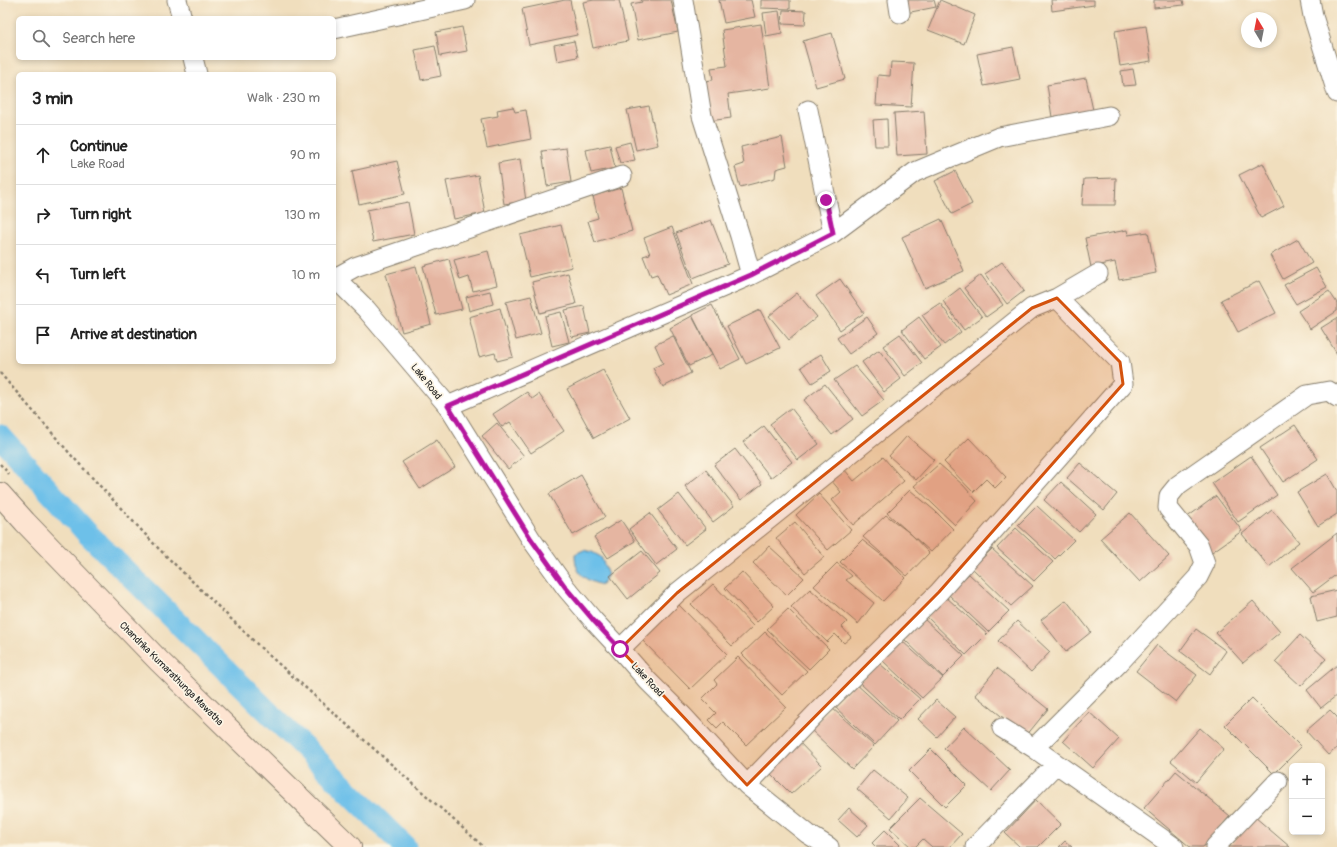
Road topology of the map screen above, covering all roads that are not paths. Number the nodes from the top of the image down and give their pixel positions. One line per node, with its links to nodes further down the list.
1 (177, 0): 5 (street)
2 (464, 0): 6 (street)
3 (683, 0): 13 (street)
4 (1310, 0): 7 (street)
5 (181, 16)
6 (336, 29)
7 (1337, 93)
8 (808, 110): 11 (street)
9 (1109, 116): 11 (street)
10 (622, 176): 14 (street)
11 (833, 233): 13 (street)
12 (1098, 274): 16 (street)
13 (751, 275): 18 (street)
14 (336, 276)
15 (336, 278): 18 (street, Lake Road)
16 (1057, 298): 20 (street); 25 (street)
17 (1337, 397): 22 (street)
18 (448, 406): 20 (street, Lake Road)
19 (0, 494): 26 (main road, Chandrika Kumarathunga Mawatha)
20 (620, 649): 25 (street, Lake Road)
21 (1002, 728): 22 (street)
22 (1034, 748): 23 (street)
23 (1056, 764): 28 (street); 29 (street)
24 (1278, 781): 30 (street)
25 (747, 785): 27 (street, Lake Road)
26 (350, 847)
27 (829, 847)
28 (975, 847)
29 (1174, 847)
30 (1215, 847)

